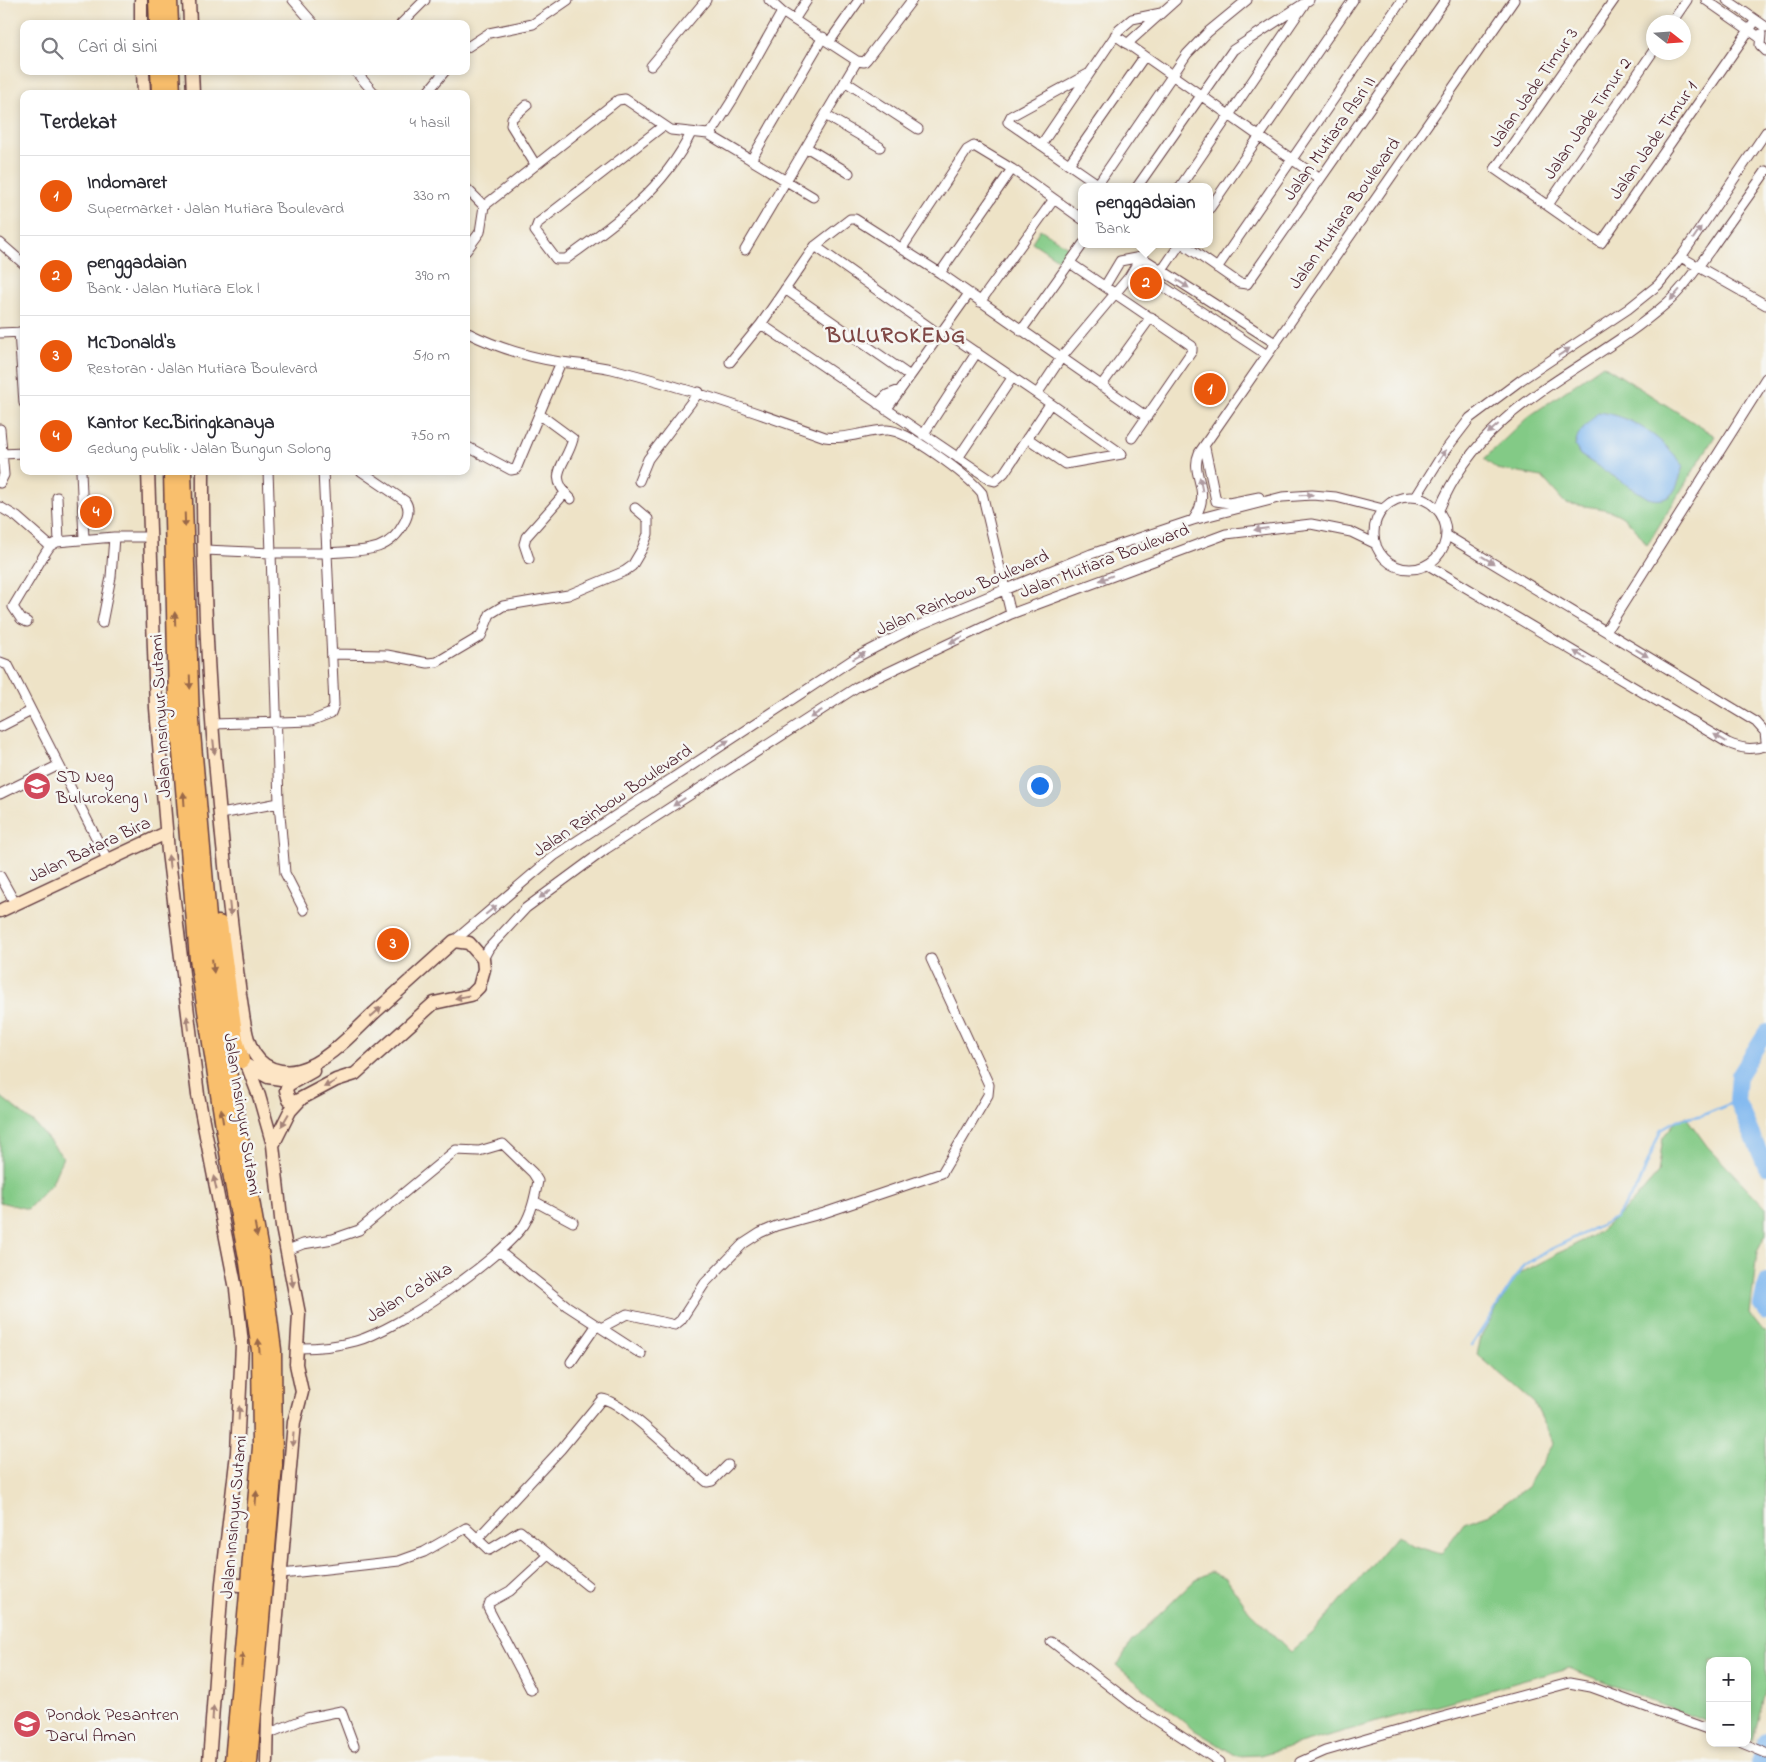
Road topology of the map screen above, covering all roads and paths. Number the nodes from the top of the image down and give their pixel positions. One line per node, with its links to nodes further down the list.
1 (140, 0): 27 (street)
2 (157, 0): 28 (highway)
3 (169, 0): 29 (highway)
4 (190, 0): 30 (street)
5 (292, 0): 31 (street)
6 (425, 0): 32 (street)
7 (568, 0): 41 (street)
8 (706, 0): 46 (street)
9 (769, 0): 24 (street)
10 (807, 0): 33 (street)
11 (859, 0): 39 (street)
12 (912, 0): 45 (street)
13 (1176, 0): 25 (street)
14 (1247, 0): 54 (street)
15 (1353, 0): 71 (street)
16 (1402, 0): 76 (street)
17 (1514, 0): 130 (street, Jalan Mutiara Boulevard)
18 (1614, 0): 93 (street, Jalan Jade Timur 3)
19 (1687, 0): 26 (street)
20 (1706, 0): 36 (street)
21 (1727, 0): 34 (street)
22 (1307, 1): 62 (street); 65 (street)
23 (1444, 1): 82 (street, Jalan Mutiara Asri II)
24 (782, 12): 33 (street); 70 (street)
25 (1161, 13): 37 (street); 40 (street)
26 (1677, 15)
27 (141, 20)
28 (158, 20)
29 (170, 20)
30 (190, 20)
31 (310, 20)
32 (405, 20)
33 (794, 20): 39 (street)
34 (1756, 20): 35 (street); 36 (street, Jalan Jade Timur 1)
35 (1766, 28): 38 (street)
36 (1749, 30): 38 (street); 93 (street, Jalan Jade Timur 1)
37 (1115, 35): 40 (street); 47 (street)
38 (1759, 37): 42 (street)
39 (826, 39): 45 (street); 75 (street)
40 (1127, 44): 43 (street)
41 (470, 45)
42 (1766, 50)
43 (1144, 57): 54 (street); 78 (street)
44 (1647, 60): 93 (street, Jalan Jade Timur 2)
45 (857, 61): 55 (street)
46 (651, 66)
47 (1088, 74): 72 (street); 72 (street)
48 (143, 75): 56 (street)
49 (159, 75): 57 (highway)
50 (171, 75): 58 (highway)
51 (192, 75): 59 (street)
52 (358, 75): 60 (street)
53 (442, 75): 61 (street)
54 (1172, 76): 62 (street); 85 (street)
55 (846, 82): 64 (street); 67 (street)
56 (144, 90)
57 (160, 90)
58 (172, 90)
59 (193, 90)
60 (372, 90)
61 (429, 90)
62 (1200, 96): 65 (street); 86 (street)
63 (527, 105): 77 (street)
64 (825, 115): 73 (street); 74 (street)
65 (1228, 116): 71 (street); 87 (street)
66 (664, 126): 69 (street); 69 (street); 77 (street)
67 (918, 129)
68 (1766, 132): 104 (street, one-way to 68)
69 (691, 133): 70 (street)
70 (708, 134): 75 (street)
71 (1260, 138): 76 (street); 91 (street)
72 (1041, 145): 78 (street)
73 (806, 147): 81 (street); 83 (street)
74 (880, 147)
75 (751, 160): 83 (street)
76 (1291, 160): 82 (street); 109 (street)
77 (535, 164): 92 (street)
78 (1069, 164): 84 (street)
79 (1012, 169): 90 (street); 98 (street); 111 (street)
80 (1766, 171): 107 (street)
81 (848, 173)
82 (1320, 179): 109 (street, Jalan Mutiara Asri II)
83 (786, 182): 89 (street); 102 (street)
84 (1097, 183)
85 (1101, 183)
86 (1140, 183)
87 (1183, 183)
88 (470, 192): 92 (street)
89 (813, 197)
90 (1054, 199): 94 (street); 118 (street)
91 (1213, 204)
92 (484, 206): 96 (street)
93 (1548, 206)
94 (1078, 216)
95 (0, 243): 105 (street)
96 (470, 246)
97 (815, 246): 98 (street); 114 (street); 127 (street)
98 (902, 248): 111 (street)
99 (1080, 248): 106 (street)
100 (1180, 248): 110 (street)
101 (1189, 248): 109 (street)
102 (745, 250)
103 (1141, 257): 108 (street); 110 (street); 113 (street)
104 (1681, 257): 107 (street); 168 (street, one-way to 104)
105 (20, 260)
106 (1070, 264): 113 (street); 125 (street)
107 (1699, 266): 119 (street); 173 (street, one-way to 173)
108 (1135, 268): 112 (street); 115 (street)
109 (1217, 268)
110 (1162, 271): 112 (street); 117 (street, one-way to 117)
111 (940, 274): 116 (street)
112 (1155, 281): 120 (street)
113 (1105, 286): 115 (street)
114 (785, 289): 123 (street); 136 (street)
115 (1115, 294): 122 (street); 133 (street)
116 (968, 295): 118 (street); 127 (street)
117 (1202, 296): 120 (street); 121 (street)
118 (980, 302): 125 (street)
119 (1766, 305)
120 (1195, 308): 124 (street)
121 (1232, 316): 124 (street); 130 (street)
122 (1150, 317): 139 (street); 147 (street)
123 (762, 324): 135 (street); 143 (street)
124 (1225, 328): 132 (street)
125 (1021, 331): 133 (street)
126 (20, 332): 128 (street)
127 (941, 332): 131 (street); 136 (street)
128 (0, 333)
129 (470, 334): 134 (street)
130 (1275, 344): 132 (street, Jalan Mutiara Boulevard)
131 (977, 352): 137 (street); 149 (street)
132 (1267, 355): 153 (street, Jalan Mutiara Boulevard)
133 (1061, 358): 139 (street); 142 (street)
134 (561, 362): 141 (street); 146 (street)
135 (730, 362)
136 (910, 376): 140 (street)
137 (1012, 378): 142 (street); 156 (street)
138 (1766, 378): 191 (street)
139 (1101, 386): 147 (street)
140 (900, 390): 143 (street); 145 (street)
141 (699, 392): 165 (street); 187 (street)
142 (1038, 394): 144 (street)
143 (878, 404): 145 (street)
144 (1050, 404): 150 (street); 150 (street)
145 (886, 410): 149 (street)
146 (539, 414): 152 (street); 185 (street)
147 (1146, 417): 151 (street)
148 (0, 429): 155 (street)
149 (923, 435): 156 (street)
150 (1027, 438): 156 (street)
151 (1132, 438)
152 (470, 448)
153 (1205, 448): 167 (street); 174 (street, Jalan Mutiara Boulevard, one-way to 153)
154 (20, 453): 155 (street)
155 (2, 454): 166 (street)
156 (958, 458)
157 (81, 475): 178 (street)
158 (148, 475): 177 (street)
159 (172, 475): 242 (highway, Jalan Insinyur Sutami, one-way to 159)
160 (183, 475): 195 (highway, Jalan Insinyur Sutami, one-way to 195)
161 (203, 475): 182 (street)
162 (268, 475): 183 (street)
163 (324, 475): 184 (street)
164 (367, 475): 184 (street)
165 (639, 481)
166 (0, 482)
167 (1282, 497): 172 (street, Jalan Rainbow Boulevard, one-way to 172); 174 (street, Jalan Rainbow Boulevard)
168 (1416, 497): 172 (street); 173 (street)
169 (57, 498): 179 (street)
170 (0, 507): 181 (street)
171 (635, 508): 192 (street)
172 (1383, 509): 180 (street)
173 (1438, 510): 175 (street)
174 (1193, 520): 187 (street, Jalan Rainbow Boulevard)
175 (1446, 535): 186 (street); 191 (street, one-way to 191)
176 (114, 537): 177 (street); 178 (street); 190 (street)
177 (149, 537): 205 (street)
178 (84, 539): 179 (street)
179 (59, 542): 181 (street)
180 (1376, 544): 186 (street); 188 (street, Jalan Mutiara Boulevard, one-way to 188)
181 (50, 546): 189 (street)
182 (205, 550): 183 (street); 197 (street)
183 (271, 553): 184 (street); 196 (street)
184 (328, 553): 192 (street)
185 (529, 559)
186 (1428, 565): 200 (street, one-way to 186)
187 (1004, 590): 188 (street); 211 (street, Jalan Rainbow Boulevard, one-way to 187)
188 (1011, 614): 212 (street, Jalan Mutiara Boulevard, one-way to 212)
189 (27, 622)
190 (102, 623)
191 (1606, 631): 199 (street, one-way to 199)
192 (332, 654): 196 (street)
193 (0, 662): 194 (street)
194 (31, 711): 198 (street); 201 (street)
195 (191, 722): 215 (highway); 243 (highway, Jalan Insinyur Sutami, one-way to 243)
196 (276, 722): 197 (street); 203 (street)
197 (212, 724): 204 (street, one-way to 204)
198 (0, 727)
199 (1766, 740)
200 (1766, 746)
201 (59, 765): 202 (street); 206 (street)
202 (0, 794)
203 (278, 802): 204 (street); 209 (street)
204 (221, 814): 214 (street, one-way to 214)
205 (166, 833): 206 (street, Jalan Batara Bira); 231 (street, one-way to 205)
206 (107, 859): 208 (street, Jalan Batara Bira)
207 (0, 876): 208 (street)
208 (15, 903): 210 (street, Jalan Batara Bira)
209 (304, 910)
210 (0, 911)
211 (454, 941): 212 (street); 214 (street, one-way to 211)
212 (483, 959): 217 (street, one-way to 217)
213 (931, 959): 223 (street)
214 (340, 1045): 216 (street)
215 (244, 1063): 216 (street); 218 (street)
216 (294, 1081): 217 (street)
217 (302, 1098): 218 (street, one-way to 218)
218 (273, 1145): 221 (street)
219 (534, 1201): 220 (street); 221 (street, Jalan Ca'dika); 222 (street, Jalan Ca'dika)
220 (573, 1222)
221 (288, 1250): 224 (street, one-way to 224)
222 (500, 1252): 223 (street); 224 (street, Jalan Ca'dika)
223 (599, 1327): 225 (street); 226 (street)
224 (299, 1348): 230 (street, one-way to 230)
225 (641, 1354)
226 (571, 1362)
227 (728, 1465): 228 (street)
228 (478, 1538): 229 (street); 230 (street)
229 (549, 1555): 233 (street); 235 (street)
230 (282, 1574): 237 (street)
231 (222, 1583): 232 (street); 241 (street, one-way to 231)
232 (239, 1585)
233 (588, 1586)
234 (1051, 1641): 245 (street)
235 (530, 1690)
236 (1706, 1729): 246 (street)
237 (267, 1734): 238 (street); 244 (street)
238 (354, 1746)
239 (1751, 1747): 240 (street)
240 (1763, 1752)
241 (209, 1762)
242 (234, 1762)
243 (249, 1762)
244 (267, 1762)
245 (1220, 1762)
246 (1300, 1762)

